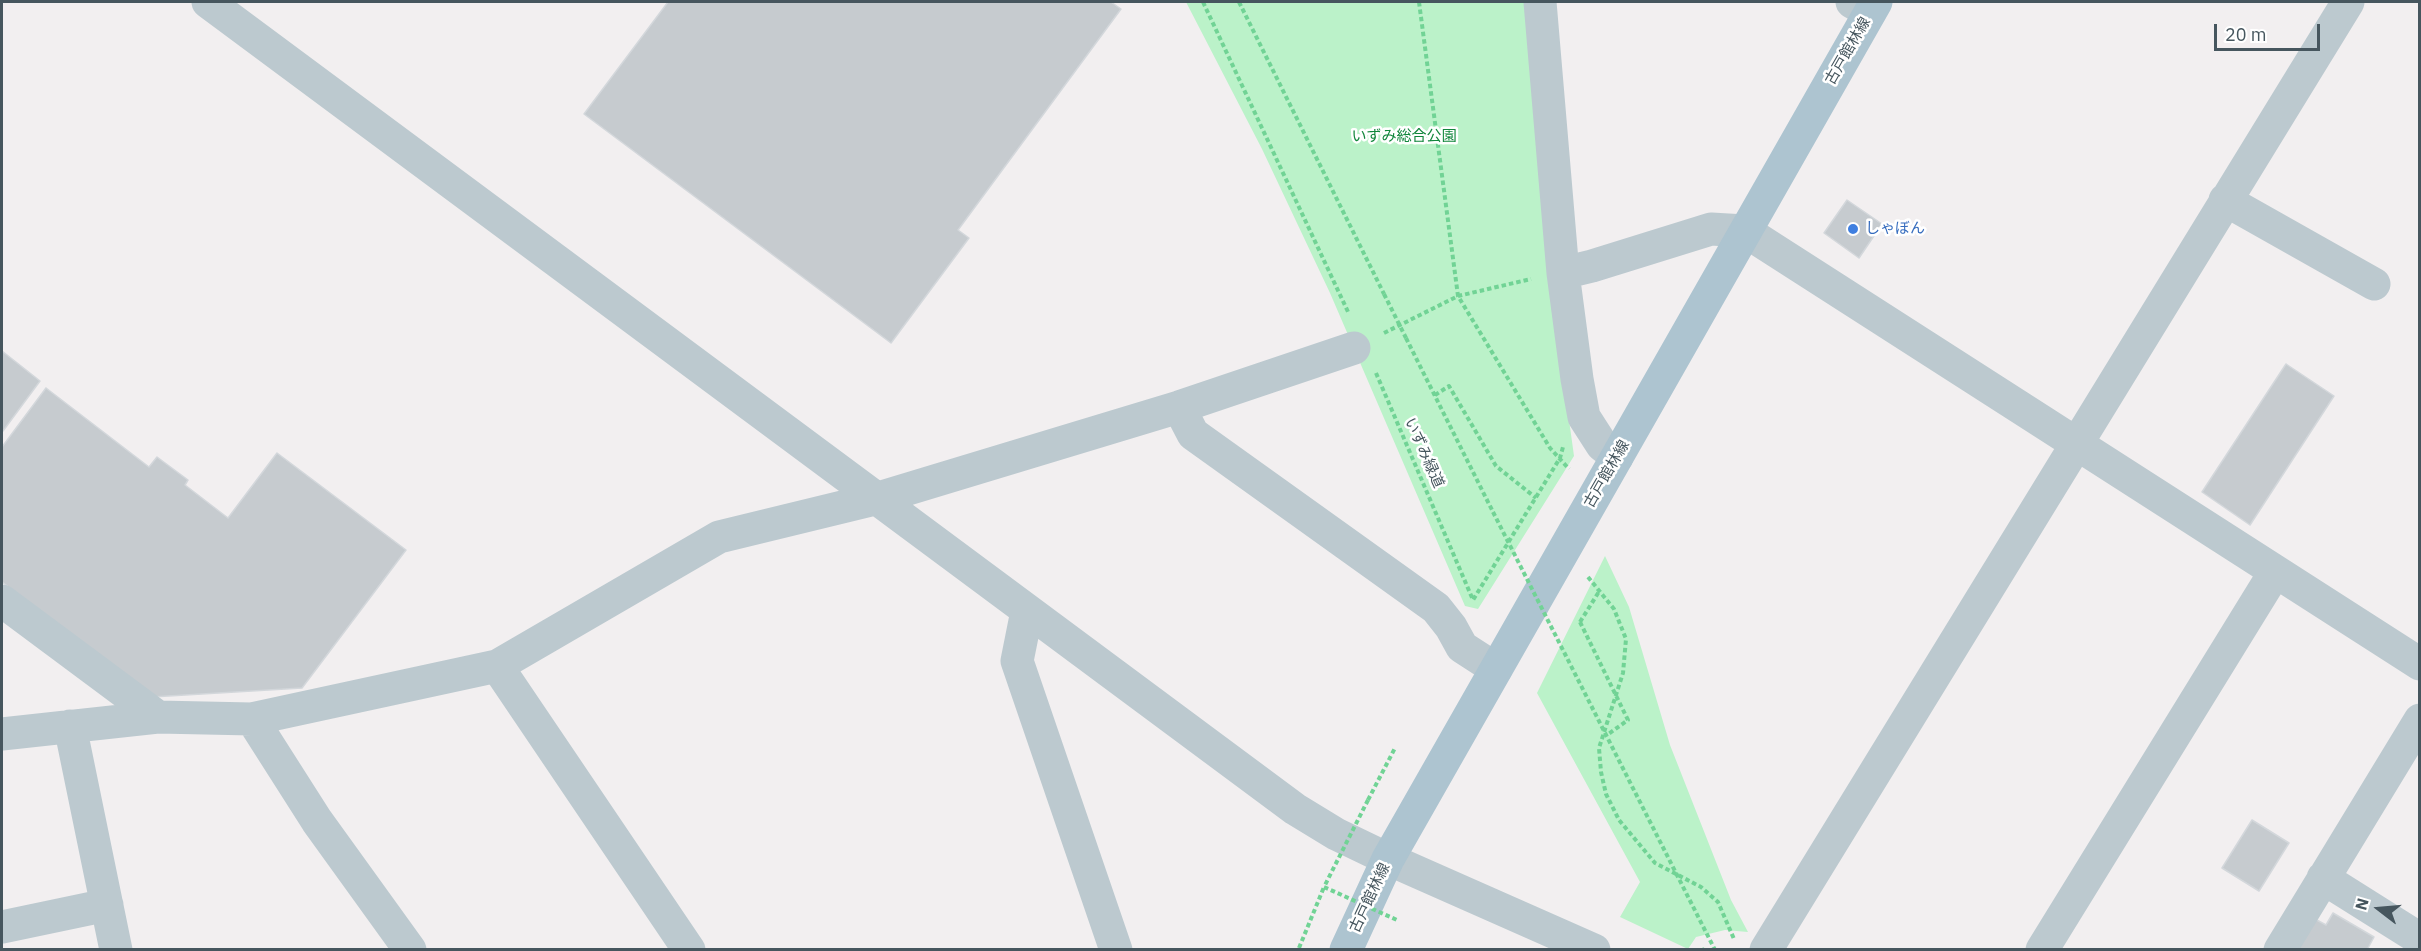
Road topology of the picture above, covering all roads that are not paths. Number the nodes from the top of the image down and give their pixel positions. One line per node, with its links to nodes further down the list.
1 (208, 2): 13 (street)
2 (1540, 2): 7 (street)
3 (2348, 2): 5 (street)
4 (1866, 5): 6 (main road, 古戸館林線)
5 (2225, 200): 8 (street); 11 (street)
6 (1745, 231): 7 (street); 11 (street); 12 (main road, 古戸館林線)
7 (1563, 273): 12 (street)
8 (2374, 284)
9 (1358, 346): 10 (street)
10 (1179, 407): 13 (street); 19 (street)
11 (2075, 444): 14 (street); 31 (street)
12 (1617, 457): 19 (main road, 古戸館林線)
13 (875, 499): 16 (street); 18 (street)
14 (2275, 572): 17 (street); 37 (street)
15 (2, 601): 20 (street)
16 (1027, 611): 25 (street); 35 (street)
17 (2420, 664)
18 (497, 666): 21 (street); 34 (street)
19 (1496, 669): 25 (main road, 古戸館林線)
20 (158, 717): 21 (street); 23 (street)
21 (252, 719): 33 (street)
22 (2420, 720): 26 (street)
23 (70, 726): 24 (street); 27 (street)
24 (2, 734)
25 (1388, 858): 30 (street); 36 (main road, 古戸館林線)
26 (2323, 878): 29 (street); 38 (street)
27 (107, 905): 28 (street); 32 (street)
28 (2, 927)
29 (2420, 939)
30 (1588, 948)
31 (1751, 948)
32 (116, 950)
33 (411, 950)
34 (689, 950)
35 (1116, 950)
36 (1346, 950)
37 (2042, 950)
38 (2280, 950)

